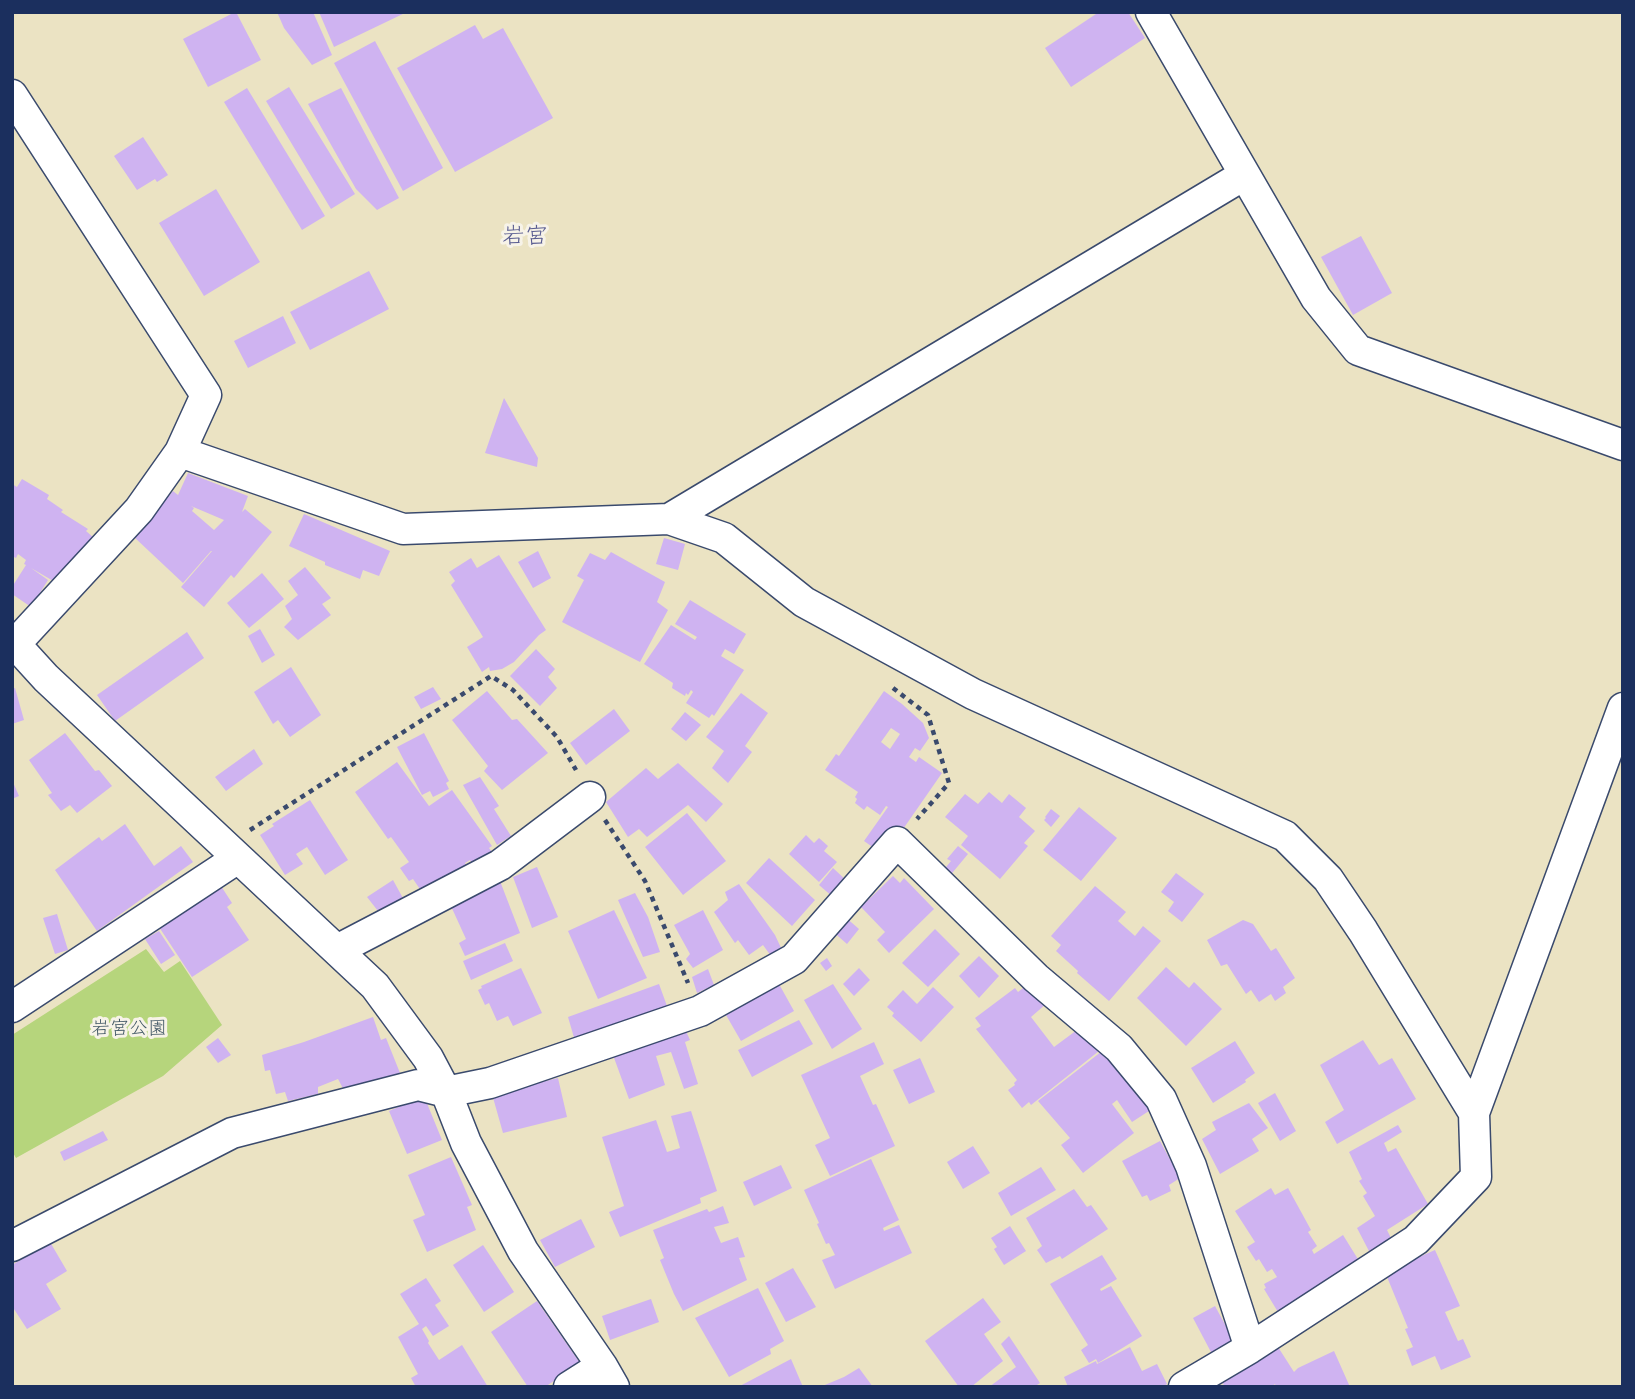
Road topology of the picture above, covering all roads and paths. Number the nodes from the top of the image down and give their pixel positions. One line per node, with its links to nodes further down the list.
1 (1152, 12): 3 (street)
2 (12, 95): 5 (street)
3 (1244, 175): 4 (street); 6 (street)
4 (1623, 445)
5 (180, 452): 6 (street); 7 (street)
6 (669, 519): 17 (street)
7 (14, 644): 12 (street)
8 (884, 681): 11 (path)
9 (1623, 708): 17 (street)
10 (590, 797): 12 (path); 13 (street); 15 (path)
11 (897, 842): 15 (street); 19 (street)
12 (232, 852): 13 (street); 14 (street)
13 (337, 950): 16 (street)
14 (12, 1007)
15 (700, 1011): 16 (street)
16 (446, 1092): 18 (street); 20 (street)
17 (1474, 1113): 19 (street)
18 (12, 1246)
19 (1250, 1348): 22 (street)
20 (608, 1377): 21 (street)
21 (569, 1387)
22 (1184, 1387)

